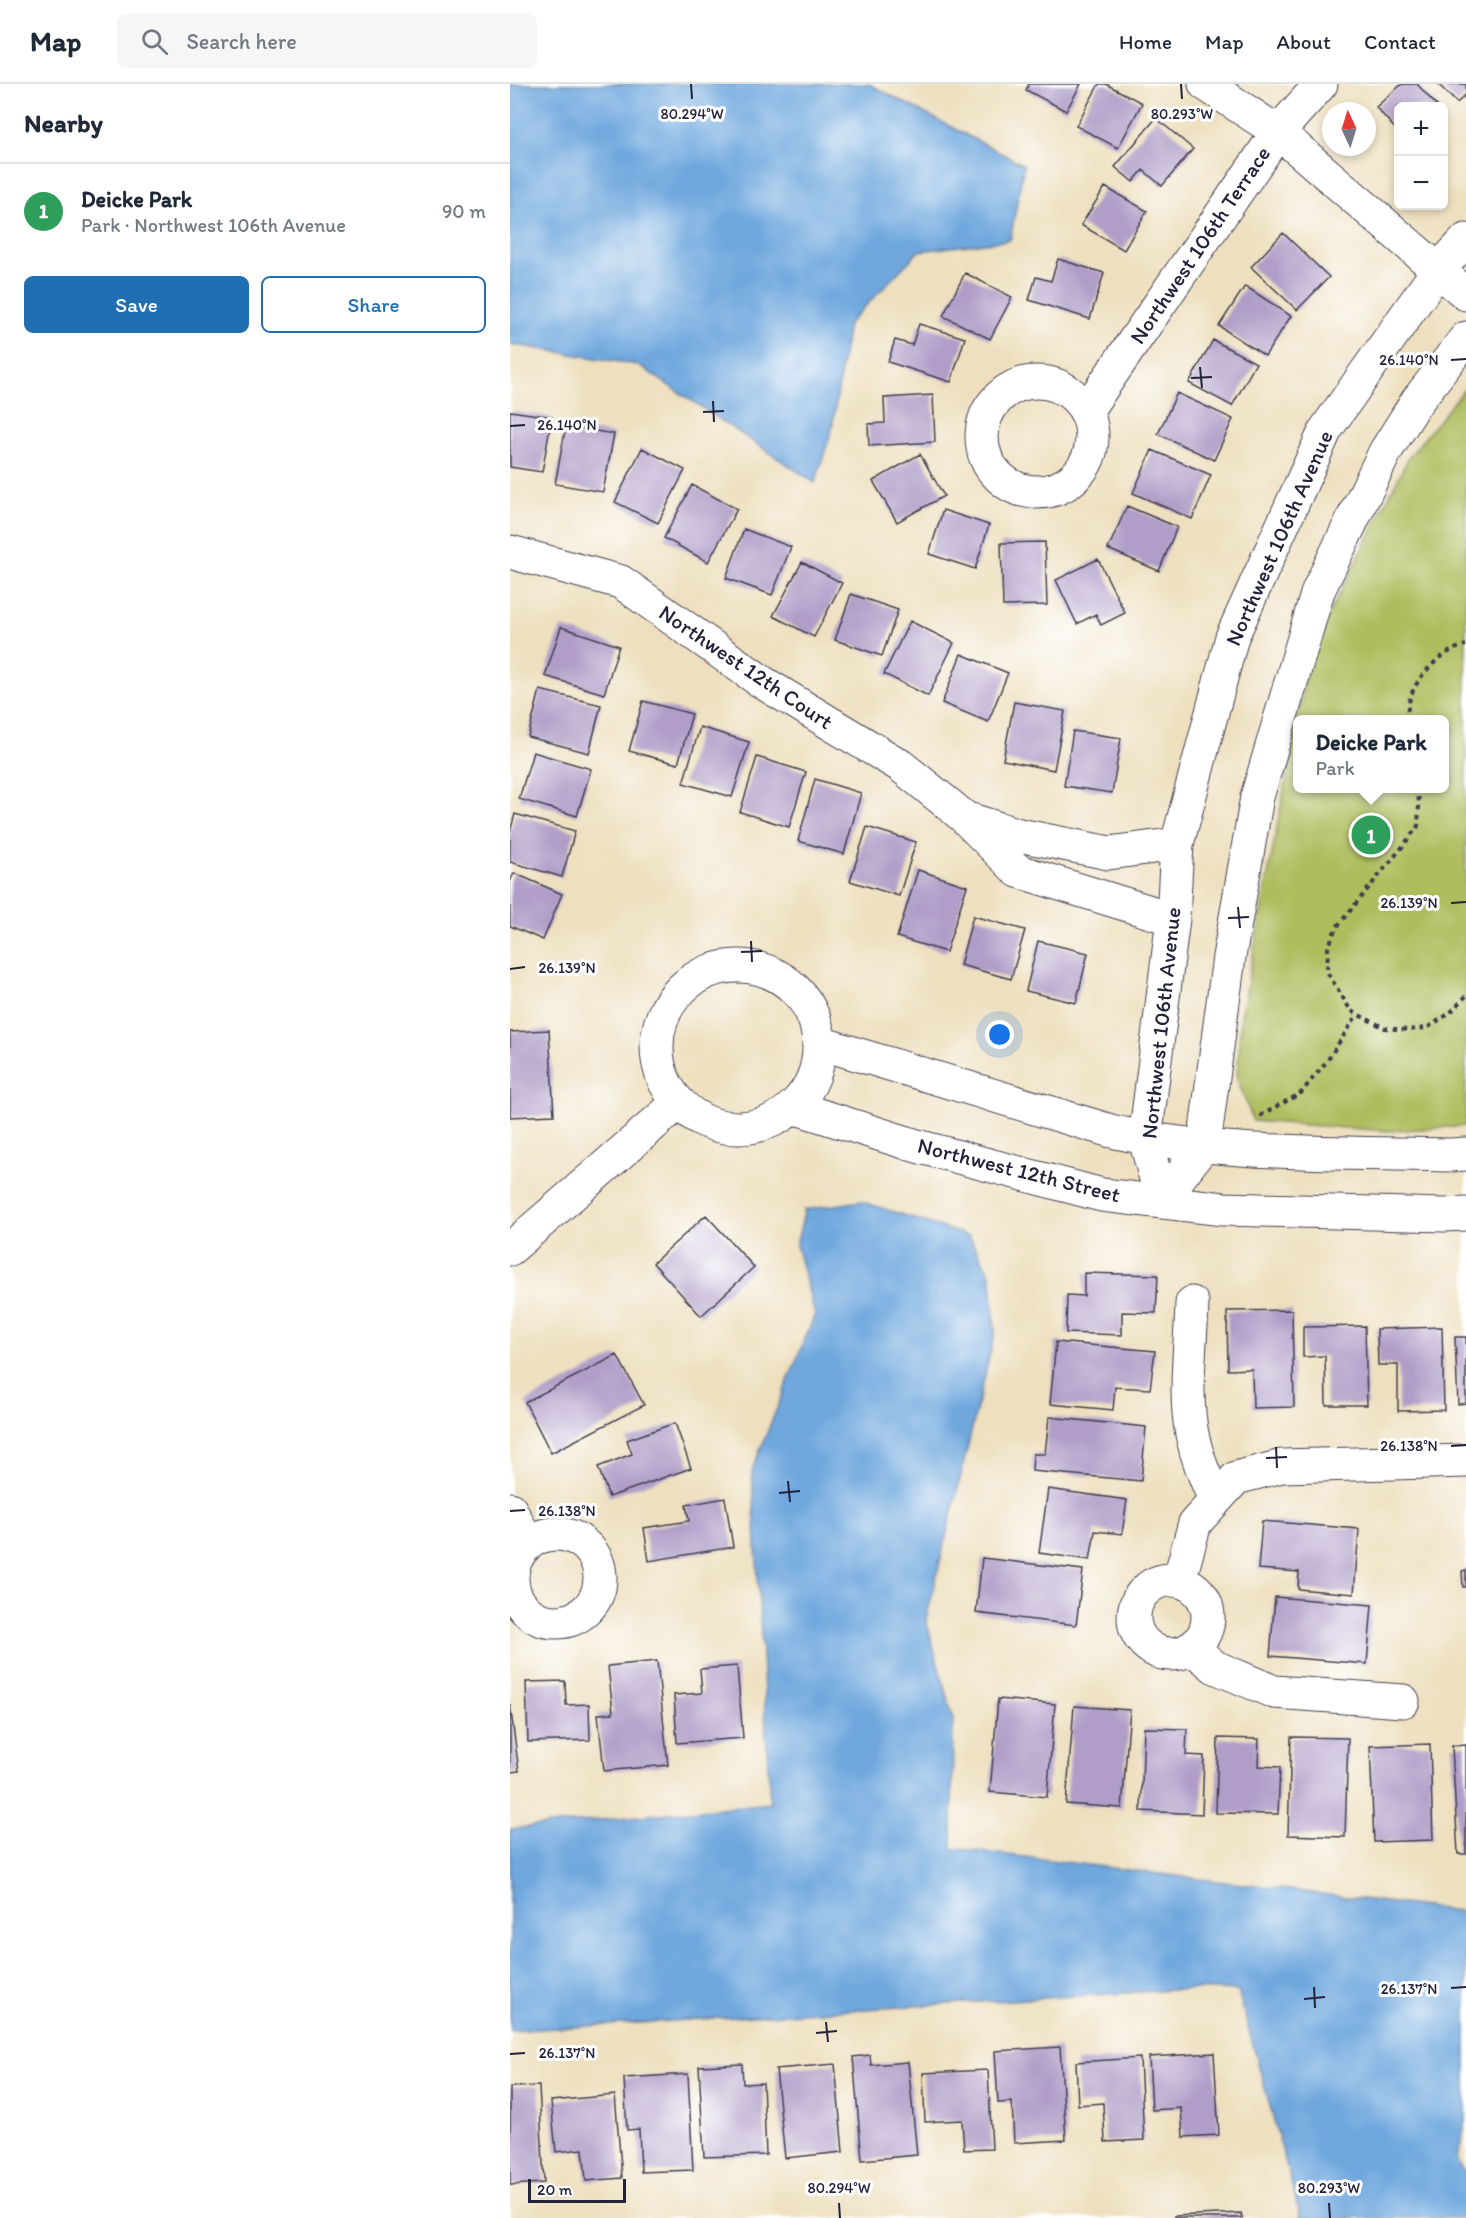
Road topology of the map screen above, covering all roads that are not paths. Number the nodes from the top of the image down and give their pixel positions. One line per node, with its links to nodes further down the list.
1 (1205, 84): 3 (street)
2 (1321, 84): 3 (street, Northwest 106th Terrace)
3 (1278, 132): 5 (street); 8 (street, Northwest 106th Terrace)
4 (1466, 240): 5 (street, Northwest 106th Avenue)
5 (1438, 270): 6 (street); 11 (street, Northwest 106th Avenue)
6 (1466, 294)
7 (1466, 338): 17 (street)
8 (1086, 411)
9 (511, 558): 10 (street, Northwest 12th Court)
10 (964, 817): 11 (street, Northwest 12th Court); 12 (street, Northwest 12th Court)
11 (1178, 844): 12 (street, Northwest 106th Avenue)
12 (1173, 919): 16 (street, Northwest 106th Avenue)
13 (820, 1043): 14 (street); 15 (street); 16 (street)
14 (678, 1103): 15 (street); 21 (street)
15 (793, 1107): 19 (street, Northwest 12th Street)
16 (1145, 1138): 17 (street); 19 (street, Northwest 106th Avenue)
17 (1204, 1145): 18 (street); 19 (street)
18 (1466, 1154)
19 (1162, 1200): 20 (street, Northwest 12th Street)
20 (1466, 1214)
21 (510, 1249)
22 (1192, 1304): 24 (street)
23 (1466, 1461): 24 (street)
24 (1226, 1489): 27 (street)
25 (510, 1509): 26 (street)
26 (528, 1543): 28 (street); 28 (street)
27 (1179, 1581): 29 (street); 29 (street)
28 (514, 1604)
29 (1192, 1648): 30 (street)
30 (1403, 1701)

